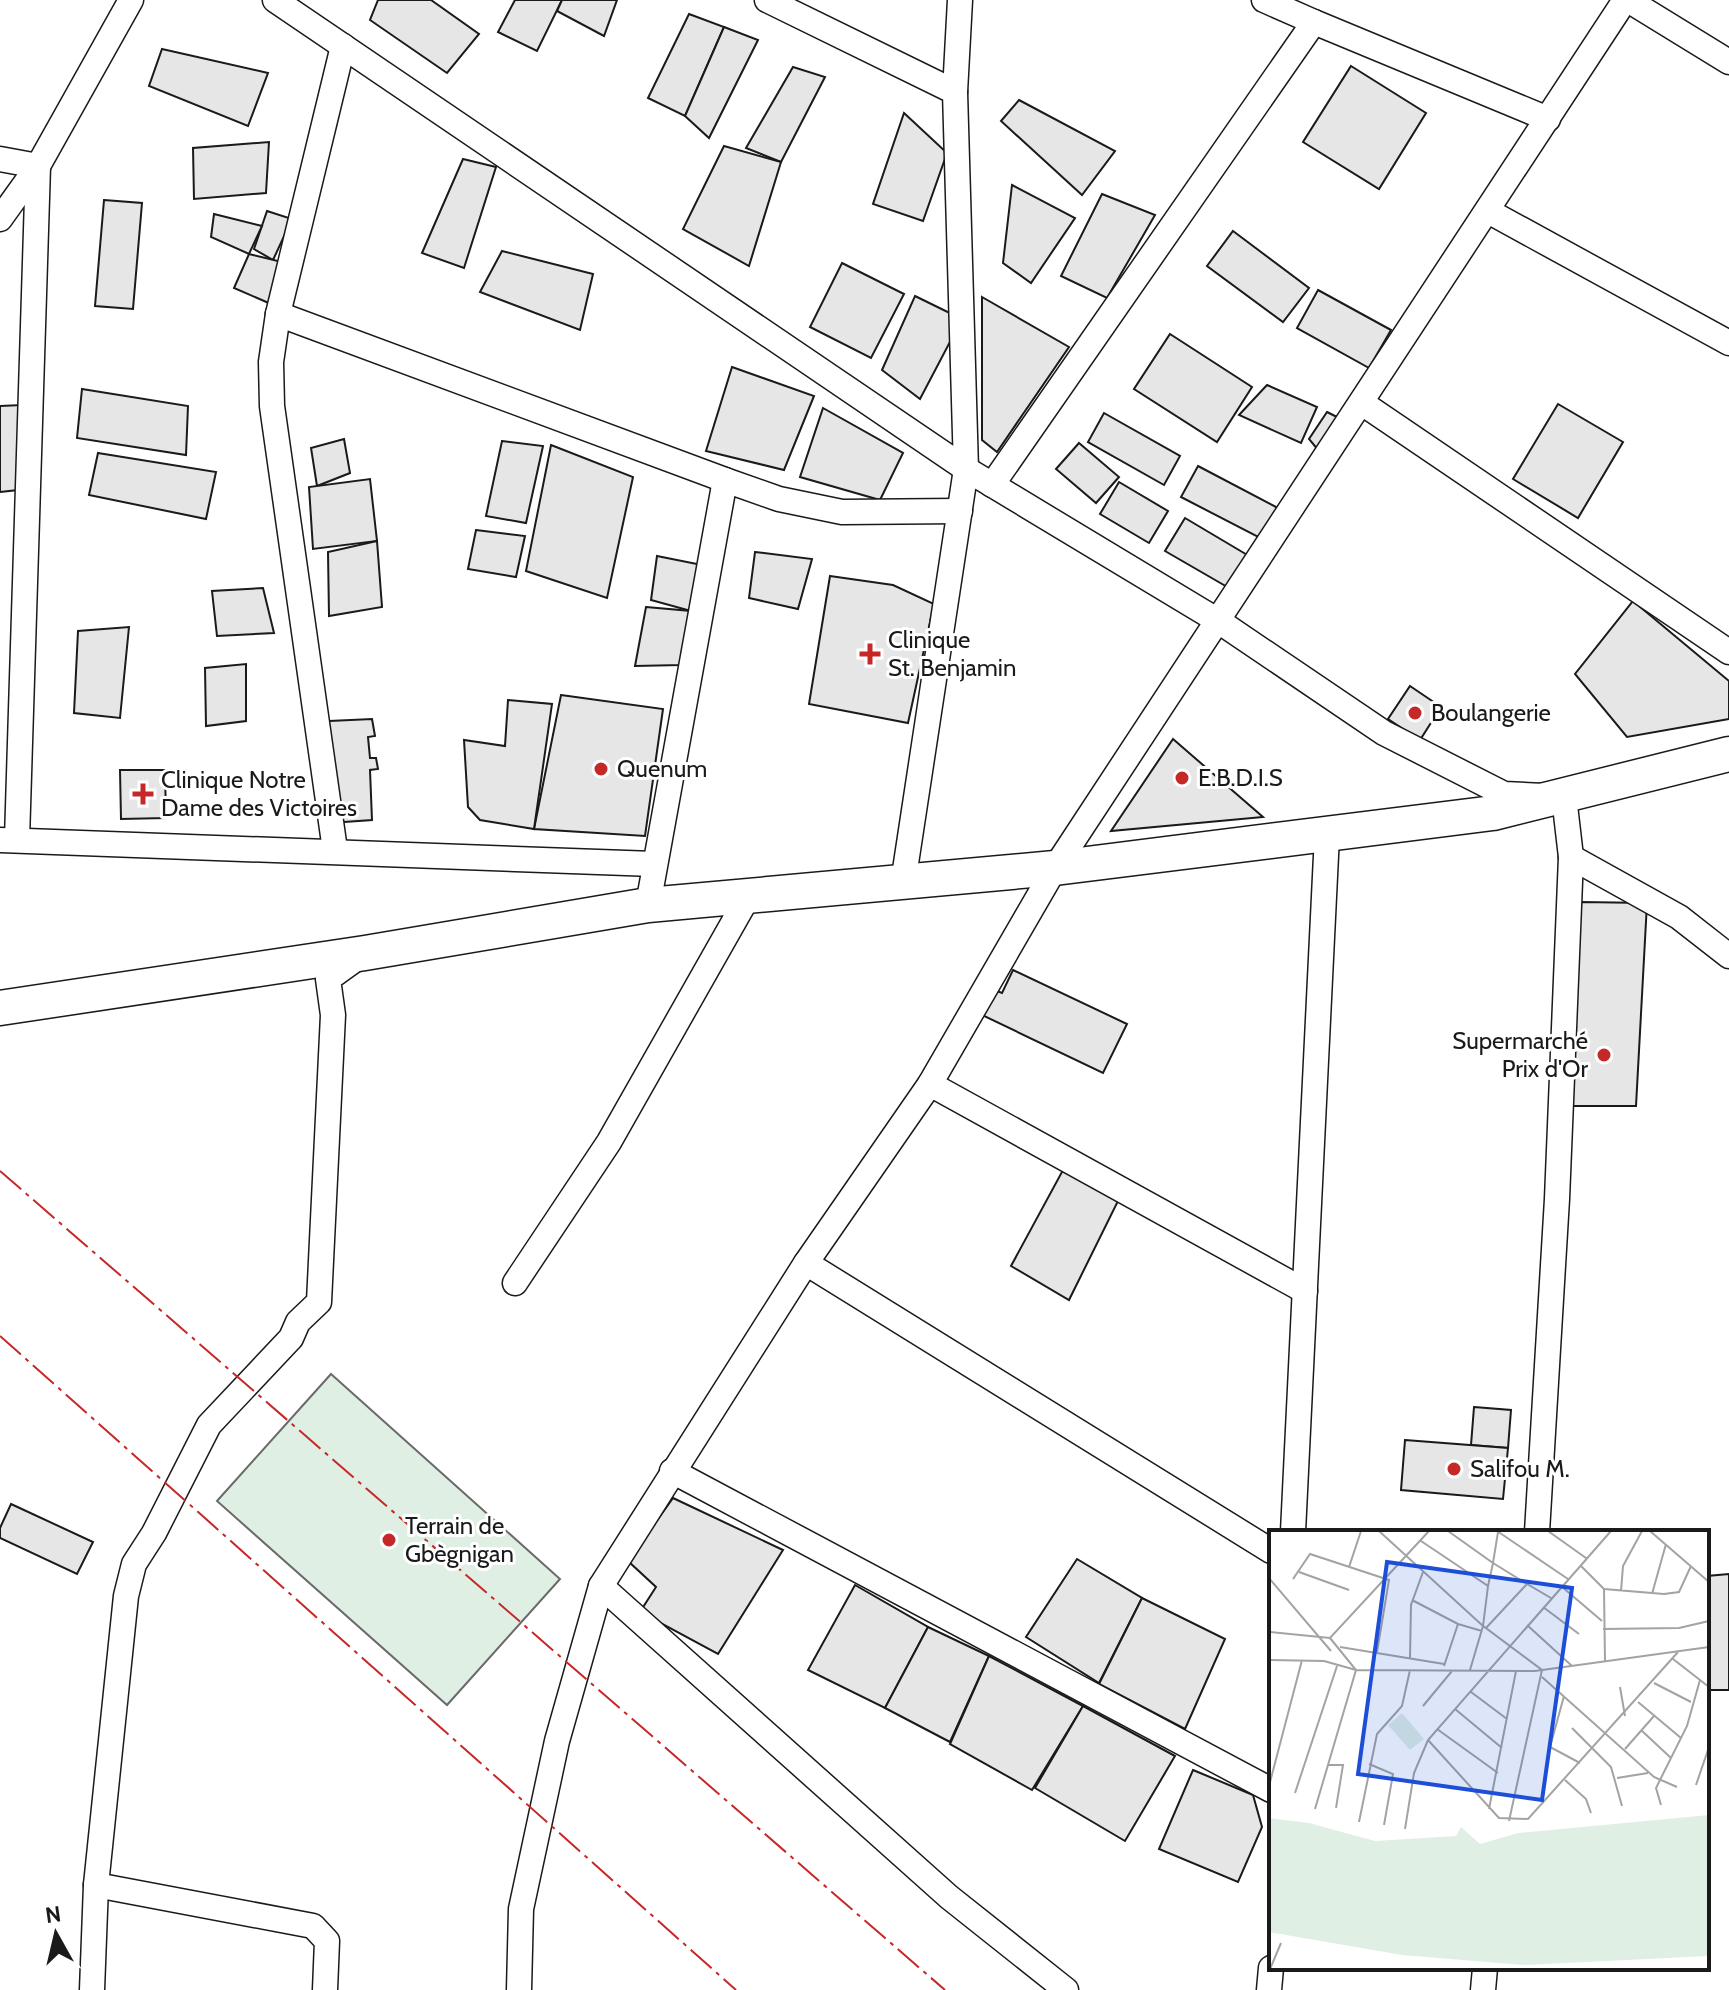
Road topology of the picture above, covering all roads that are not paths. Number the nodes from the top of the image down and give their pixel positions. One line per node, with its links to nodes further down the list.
1 (131, 0): 13 (street)
2 (275, 0): 8 (street)
3 (767, 0): 10 (street)
4 (960, 0): 10 (street)
5 (1264, 0): 7 (street)
6 (1627, 0): 9 (street); 11 (street)
7 (1314, 22): 11 (street); 21 (street)
8 (343, 46): 16 (street); 19 (street)
9 (1729, 62)
10 (955, 92): 19 (street)
11 (1548, 119): 14 (street)
12 (0, 159): 13 (street)
13 (38, 166): 15 (street); 28 (street)
14 (1488, 211): 17 (street); 18 (street)
15 (0, 219)
16 (278, 314): 20 (street); 29 (street)
17 (1729, 343)
18 (1362, 403): 23 (street); 24 (street)
19 (966, 469): 21 (street); 22 (street)
20 (725, 480): 22 (street); 31 (street)
21 (992, 485): 23 (street)
22 (960, 511): 33 (street)
23 (1220, 622): 26 (street); 32 (street)
24 (1729, 652)
25 (1729, 754): 26 (main road)
26 (1564, 797): 27 (main road); 30 (street)
27 (1327, 835): 32 (main road); 42 (street)
28 (8, 839): 29 (street)
29 (335, 850): 31 (street)
30 (1571, 857): 37 (street); 45 (street)
31 (654, 864): 35 (street)
32 (1055, 868): 33 (main road); 39 (street)
33 (903, 883): 34 (main road)
34 (749, 895): 35 (main road); 41 (street)
35 (648, 905): 36 (main road)
36 (365, 953): 38 (main road); 49 (street)
37 (1729, 956)
38 (0, 1008)
39 (930, 1084): 40 (street); 42 (street)
40 (806, 1263): 43 (street); 46 (street)
41 (515, 1283)
42 (1305, 1291): 44 (street)
43 (672, 1471): 47 (street); 48 (street)
44 (1293, 1530)
45 (1537, 1530)
46 (1269, 1550)
47 (601, 1586): 54 (street); 55 (street)
48 (1269, 1789)
49 (96, 1885): 52 (street); 53 (street)
50 (1271, 1970): 56 (street)
51 (1485, 1970): 57 (street)
52 (92, 1990)
53 (325, 1990)
54 (519, 1990)
55 (1066, 1990)
56 (1269, 1990)
57 (1483, 1990)

